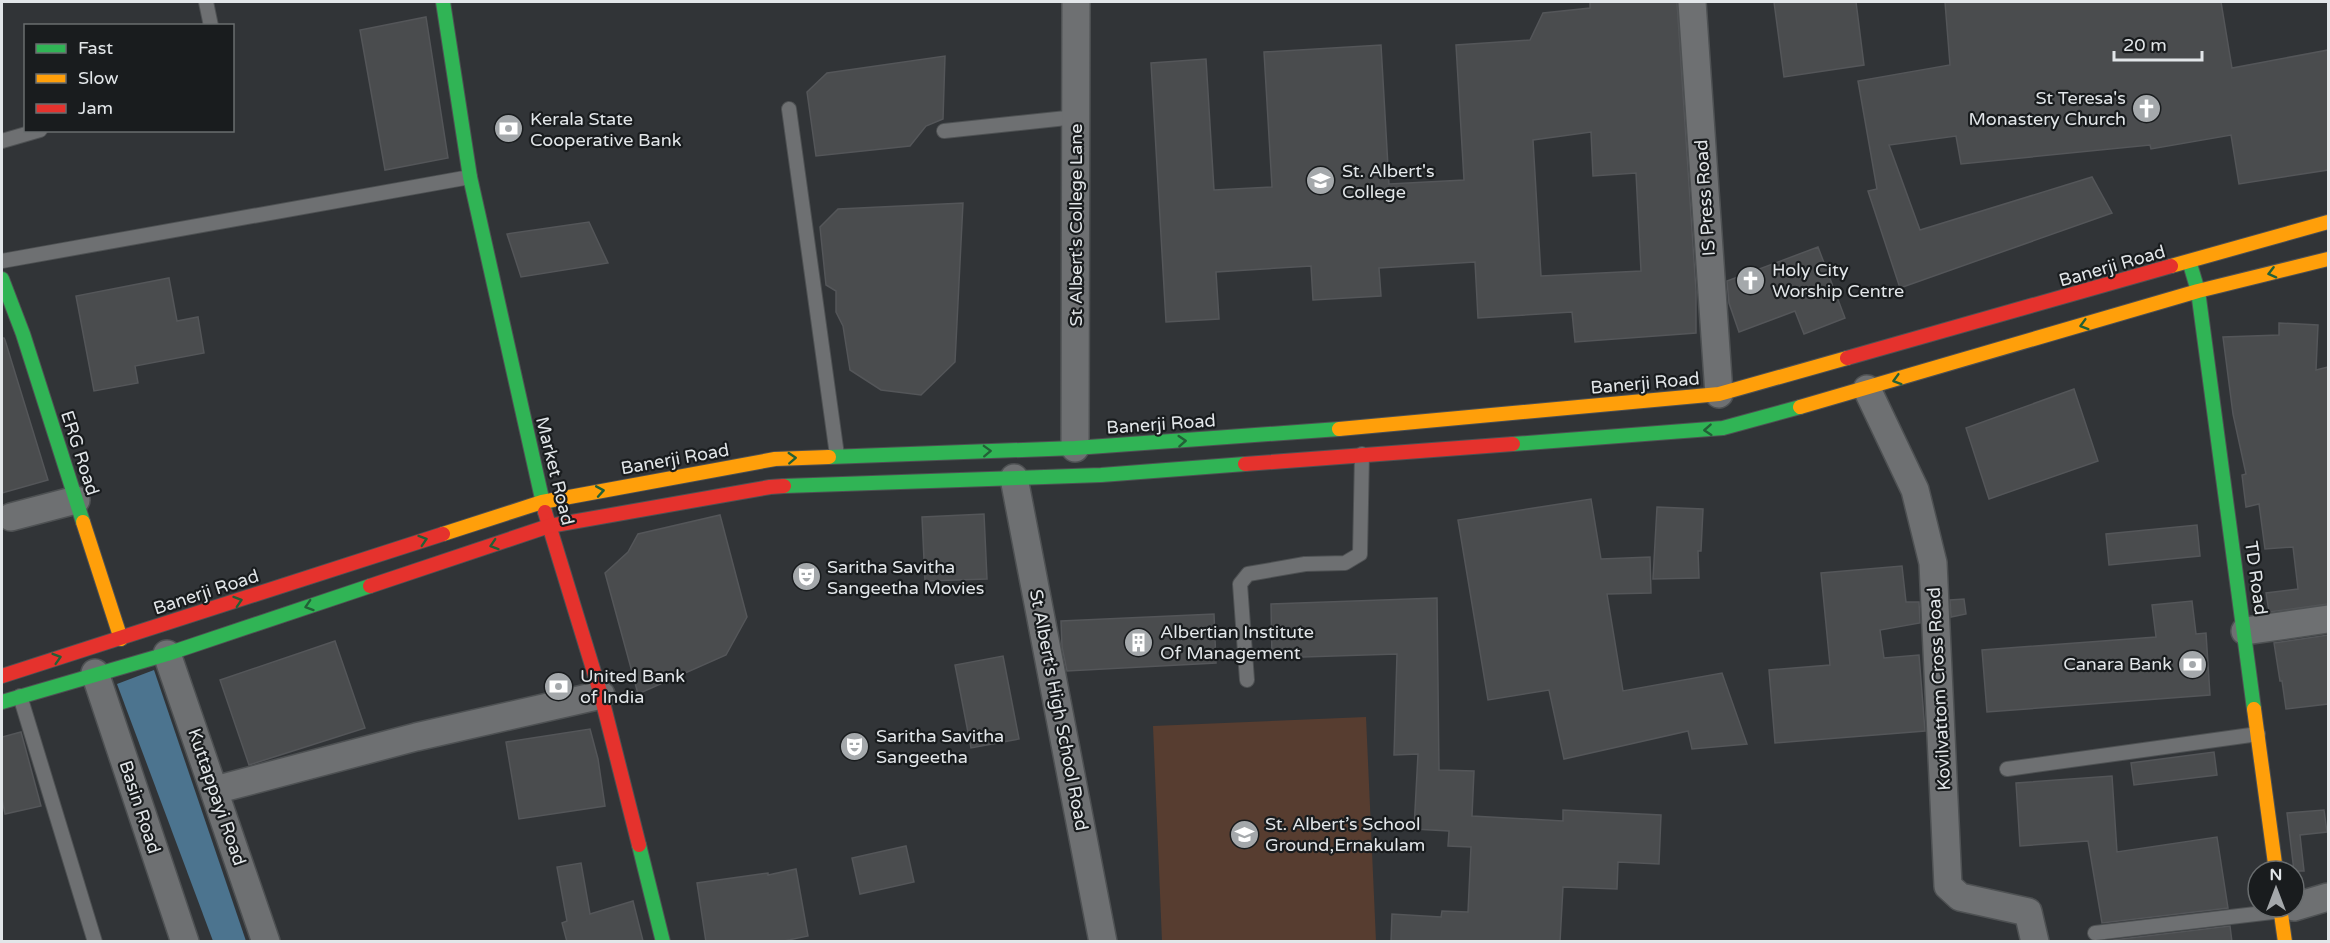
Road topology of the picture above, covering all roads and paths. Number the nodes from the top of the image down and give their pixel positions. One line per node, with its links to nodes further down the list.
1 (206, 2): 5 (lane)
2 (443, 2): 11 (main road, Market Road)
3 (1076, 2): 7 (street, St Albert's College Lane)
4 (1692, 2): 19 (street, IS Press Road)
5 (211, 24)
6 (789, 109): 22 (lane)
7 (1076, 117): 8 (lane); 21 (street, St Albert's College Lane)
8 (944, 131)
9 (33, 132): 10 (lane)
10 (2, 141)
11 (470, 177): 14 (lane); 26 (main road, Market Road)
12 (2328, 222): 15 (main road, Banerji Road)
13 (2328, 259): 17 (main road, Banerji Road, one-way to 17)
14 (2, 261)
15 (2189, 263): 17 (main road, TD Road); 19 (main road, Banerji Road)
16 (2, 279): 25 (main road, ERG Road)
17 (2198, 291): 18 (main road, Banerji Road, one-way to 18); 30 (main road, TD Road)
18 (1868, 388): 23 (main road, Banerji Road, one-way to 23); 54 (street, Kovilvattom Cross Road)
19 (1719, 394): 20 (main road, Banerji Road)
20 (1362, 428): 21 (main road, Banerji Road, one-way to 20); 23 (lane)
21 (1075, 448): 22 (main road, Banerji Road, one-way to 21)
22 (837, 455): 26 (main road, Banerji Road, one-way to 22)
23 (1362, 456): 24 (main road, Banerji Road); 36 (lane)
24 (1014, 478): 28 (main road, Banerji Road); 53 (street, St Albert's High School Road)
25 (76, 500): 27 (street); 31 (main road, ERG Road)
26 (543, 502): 28 (main road, Market Road); 32 (main road, Banerji Road, one-way to 26)
27 (11, 517)
28 (549, 526): 32 (main road, Banerji Road, one-way to 32); 37 (main road, Market Road)
29 (2328, 619): 30 (street)
30 (2245, 631): 40 (main road, TD Road)
31 (121, 639): 32 (main road, Banerji Road); 33 (main road, Banerji Road); 34 (main road, ERG Road)
32 (161, 641): 34 (main road, Banerji Road); 42 (street, Kuttappayi Road)
33 (91, 662): 34 (main road, Banerji Road); 35 (main road, Banerji Road, one-way to 33); 38 (main road, Banerji Road); 50 (street, Basin Road)
34 (130, 663)
35 (2, 676)
36 (1246, 680)
37 (601, 695): 42 (street); 52 (main road, Market Road)
38 (20, 696): 39 (main road, Banerji Road); 49 (lane)
39 (2, 702)
40 (2258, 734): 41 (lane); 43 (main road, TD Road)
41 (2007, 769)
42 (215, 790): 51 (street, Kuttappayi Road)
43 (2274, 859)
44 (2328, 897): 45 (street)
45 (2306, 903)
46 (2246, 913): 48 (lane)
47 (2286, 919): 55 (main road)
48 (2096, 933)
49 (95, 942)
50 (185, 942)
51 (266, 942)
52 (663, 942)
53 (1103, 942)
54 (2036, 942)
55 (2285, 942)

